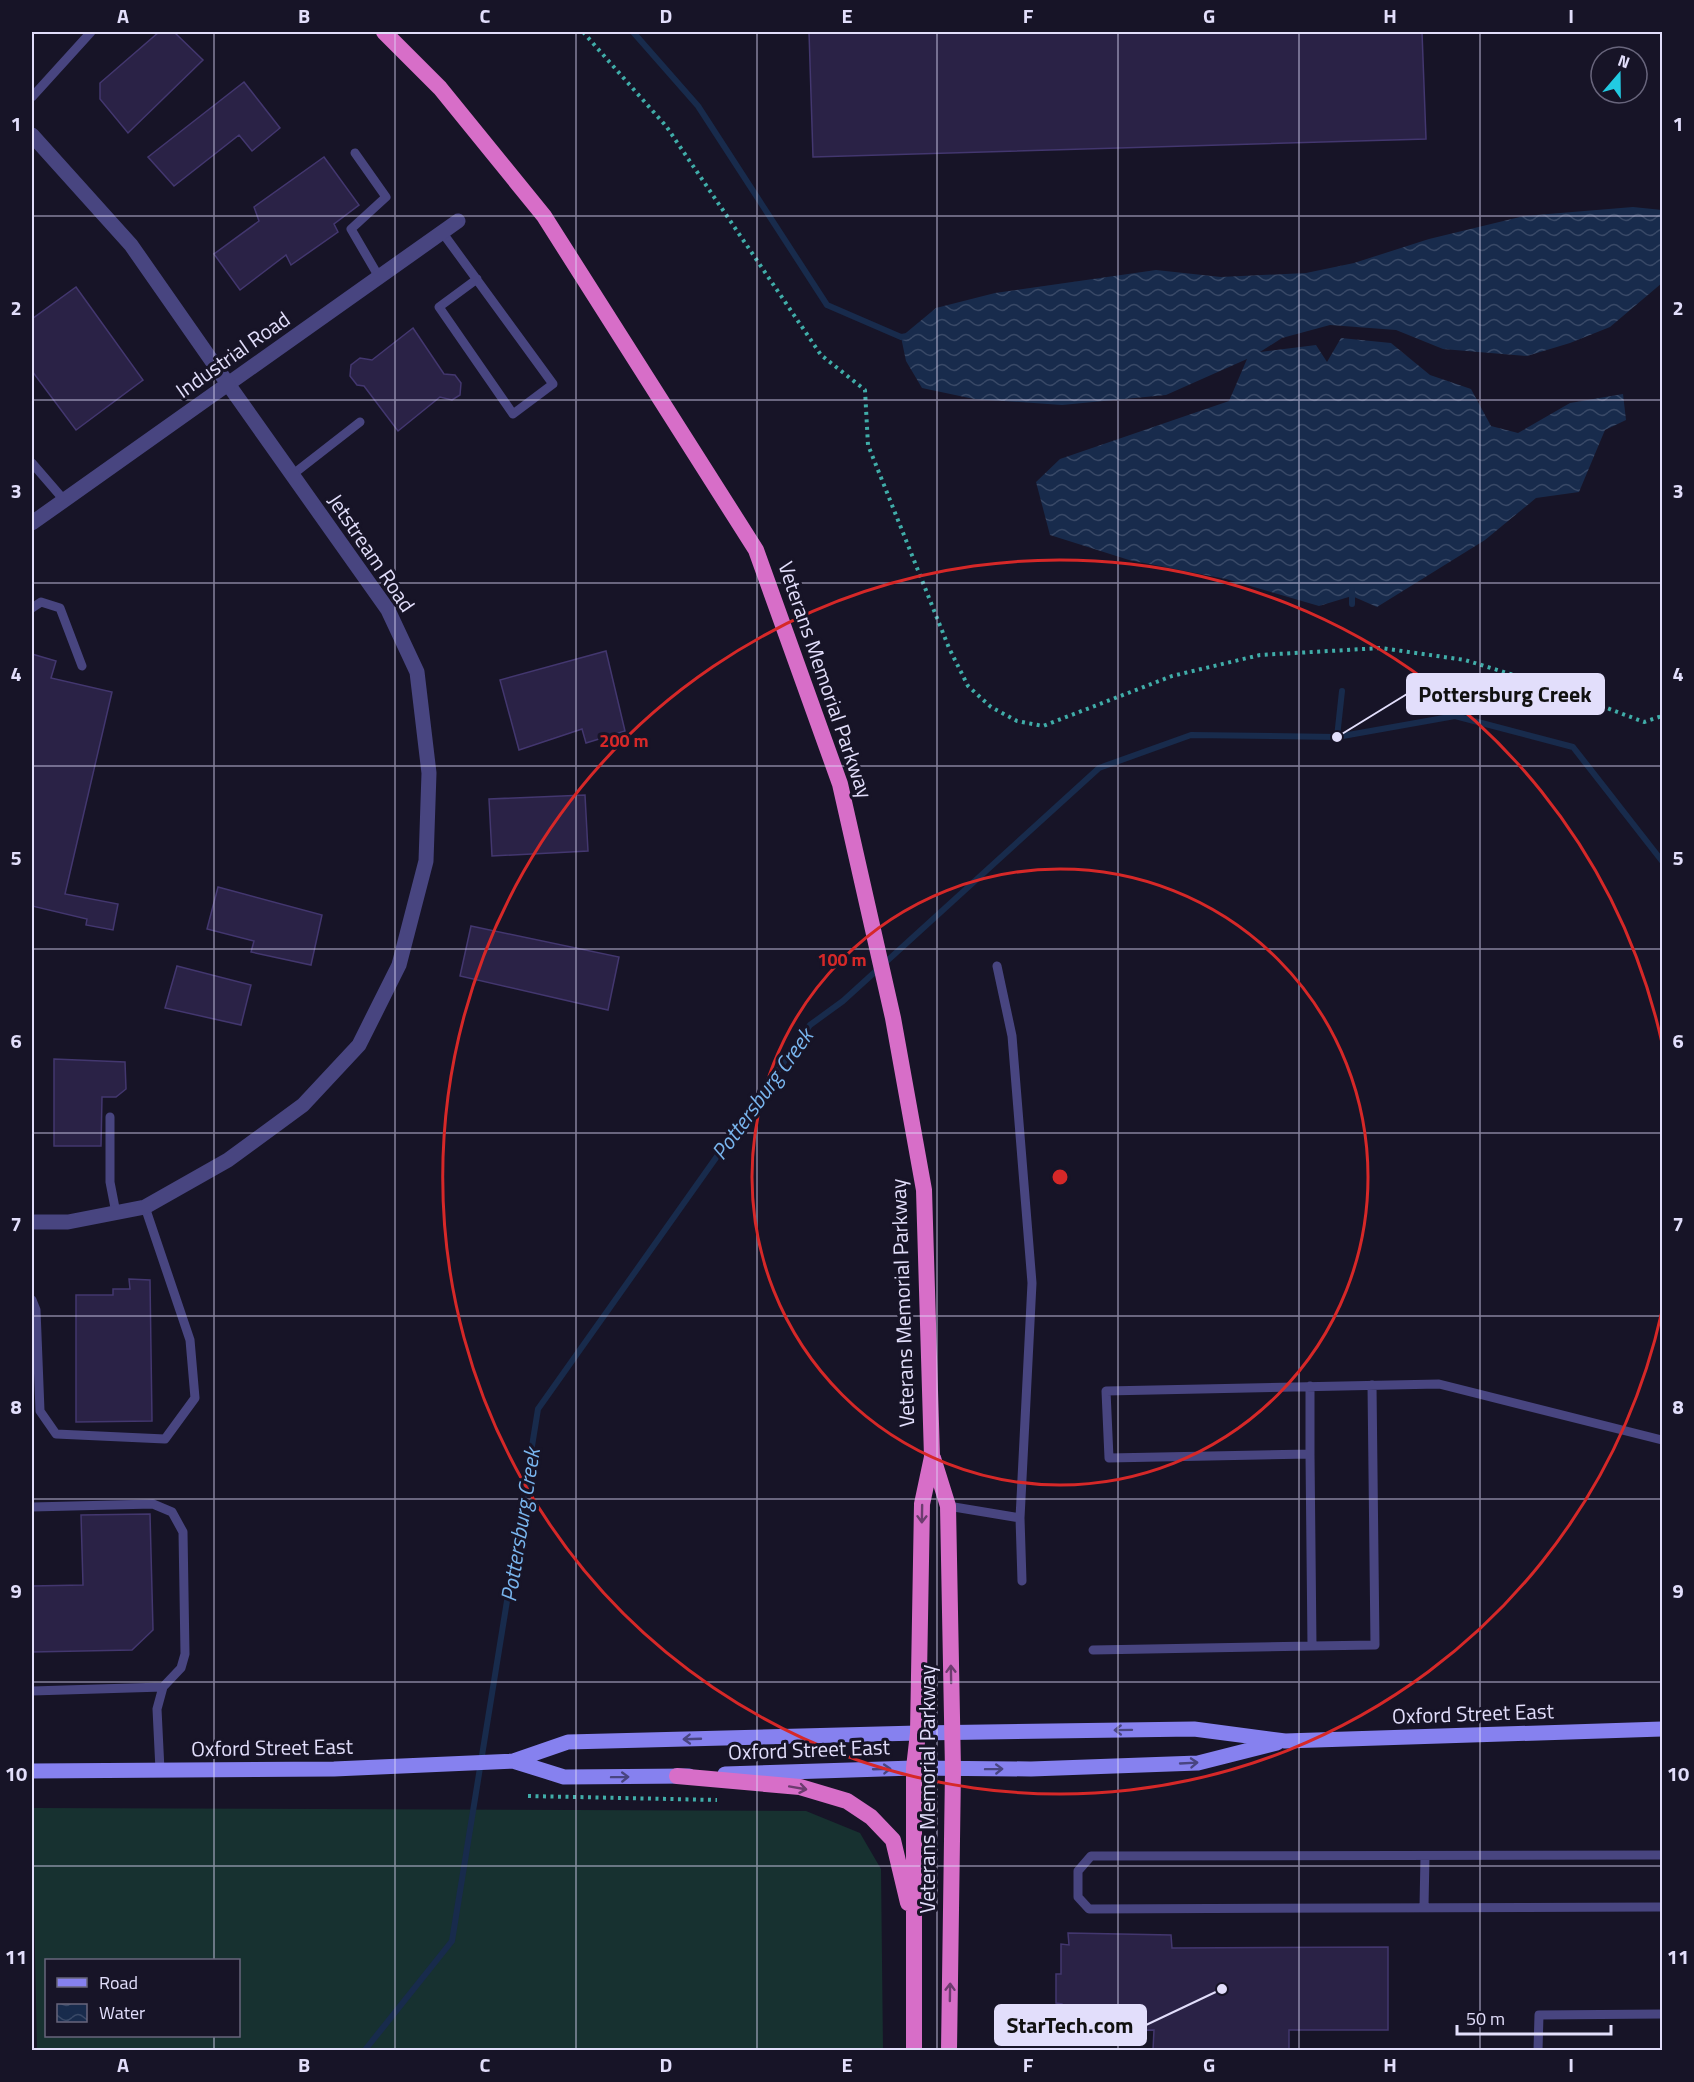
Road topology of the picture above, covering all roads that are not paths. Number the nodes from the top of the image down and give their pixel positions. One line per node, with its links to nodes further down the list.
1 (91, 32): 3 (lane)
2 (384, 32): 28 (highway, Veterans Memorial Parkway)
3 (32, 97)
4 (32, 135): 10 (street, Jetstream Road)
5 (355, 153): 8 (lane)
6 (458, 221): 7 (street, Industrial Road)
7 (442, 232): 8 (street, Industrial Road); 9 (lane)
8 (379, 277): 10 (street, Industrial Road)
9 (477, 279): 9 (lane)
10 (228, 384): 13 (street, Jetstream Road); 14 (street, Industrial Road)
11 (360, 422): 13 (lane)
12 (32, 463): 14 (lane)
13 (292, 475): 20 (street, Jetstream Road)
14 (64, 500): 15 (street, Industrial Road)
15 (32, 523)
16 (32, 608): 17 (lane)
17 (82, 666)
18 (997, 966): 31 (lane)
19 (110, 1117): 21 (lane)
20 (145, 1207): 21 (street, Jetstream Road); 23 (lane)
21 (116, 1213): 22 (street, Jetstream Road)
22 (32, 1222)
23 (32, 1300)
24 (1372, 1385): 25 (lane); 26 (lane); 33 (lane)
25 (1310, 1386): 27 (lane); 27 (lane)
26 (1662, 1440)
27 (1310, 1454): 33 (lane)
28 (932, 1457): 30 (highway, Veterans Memorial Parkway); 39 (highway, Veterans Memorial Parkway, one-way to 39)
29 (32, 1506): 35 (lane)
30 (948, 1506): 31 (lane); 38 (highway, Veterans Memorial Parkway, one-way to 30)
31 (1020, 1518): 32 (lane)
32 (1022, 1581)
33 (1312, 1646): 34 (lane)
34 (1093, 1650)
35 (163, 1687): 36 (lane); 43 (lane)
36 (32, 1690)
37 (1662, 1729): 40 (main road, Oxford Street East)
38 (952, 1732): 39 (main road, Oxford Street East); 40 (main road, Oxford Street East, one-way to 38); 44 (highway, Veterans Memorial Parkway)
39 (918, 1733): 41 (main road, Oxford Street East, one-way to 41); 42 (highway, Veterans Memorial Parkway)
40 (1286, 1741): 44 (main road, Oxford Street East, one-way to 40)
41 (513, 1761): 43 (main road, Oxford Street East); 46 (main road, Oxford Street East, one-way to 46)
42 (914, 1768): 44 (main road, Oxford Street East); 46 (main road, Oxford Street East, one-way to 42); 51 (highway, Veterans Memorial Parkway)
43 (160, 1770): 45 (main road, Oxford Street East)
44 (953, 1770): 54 (highway, Veterans Memorial Parkway, one-way to 44)
45 (32, 1771)
46 (677, 1776): 51 (highway, one-way to 51)
47 (1662, 1855): 48 (lane)
48 (1425, 1856): 49 (lane); 49 (lane)
49 (1424, 1907): 50 (lane)
50 (1662, 1907)
51 (914, 1930): 53 (highway, Veterans Memorial Parkway)
52 (1662, 2014): 55 (lane)
53 (914, 2050)
54 (949, 2050)
55 (1538, 2050)

